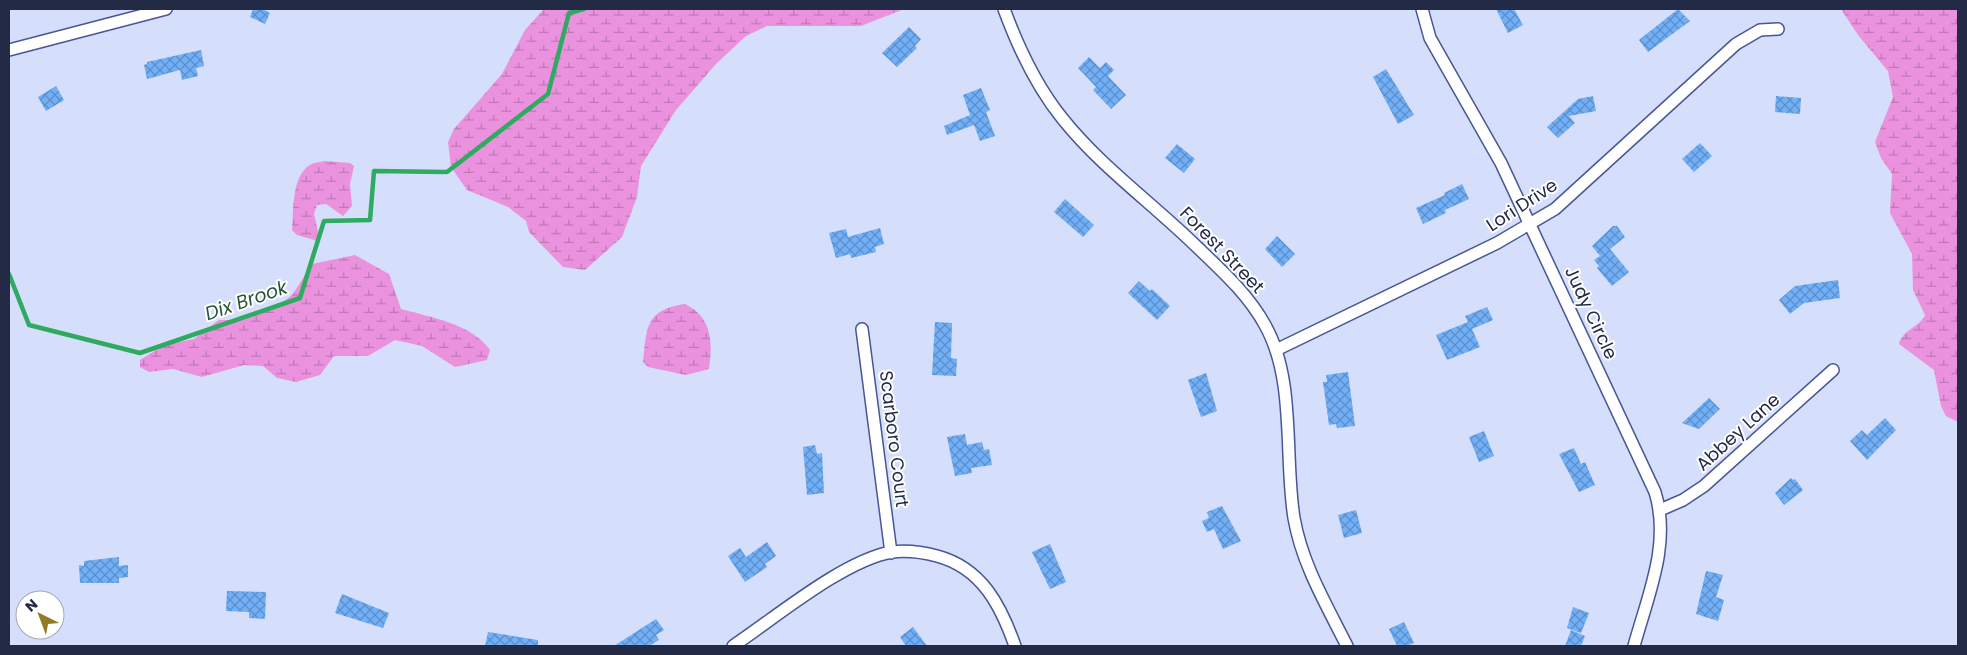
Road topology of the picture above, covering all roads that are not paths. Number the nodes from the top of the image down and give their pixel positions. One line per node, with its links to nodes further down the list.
1 (166, 9): 5 (street)
2 (1004, 9): 8 (street, Forest Street)
3 (1422, 9): 6 (street, Judy Circle)
4 (1778, 29): 6 (street, Lori Drive)
5 (9, 50)
6 (1531, 225): 8 (street, Lori Drive); 10 (street, Judy Circle)
7 (862, 329): 11 (street, Scarboro Court)
8 (1276, 350): 14 (street, Forest Street)
9 (1833, 370): 10 (street, Abbey Lane)
10 (1660, 510): 15 (street, Judy Circle)
11 (891, 552): 12 (street); 13 (street)
12 (733, 646)
13 (1015, 646)
14 (1347, 646)
15 (1634, 646)

